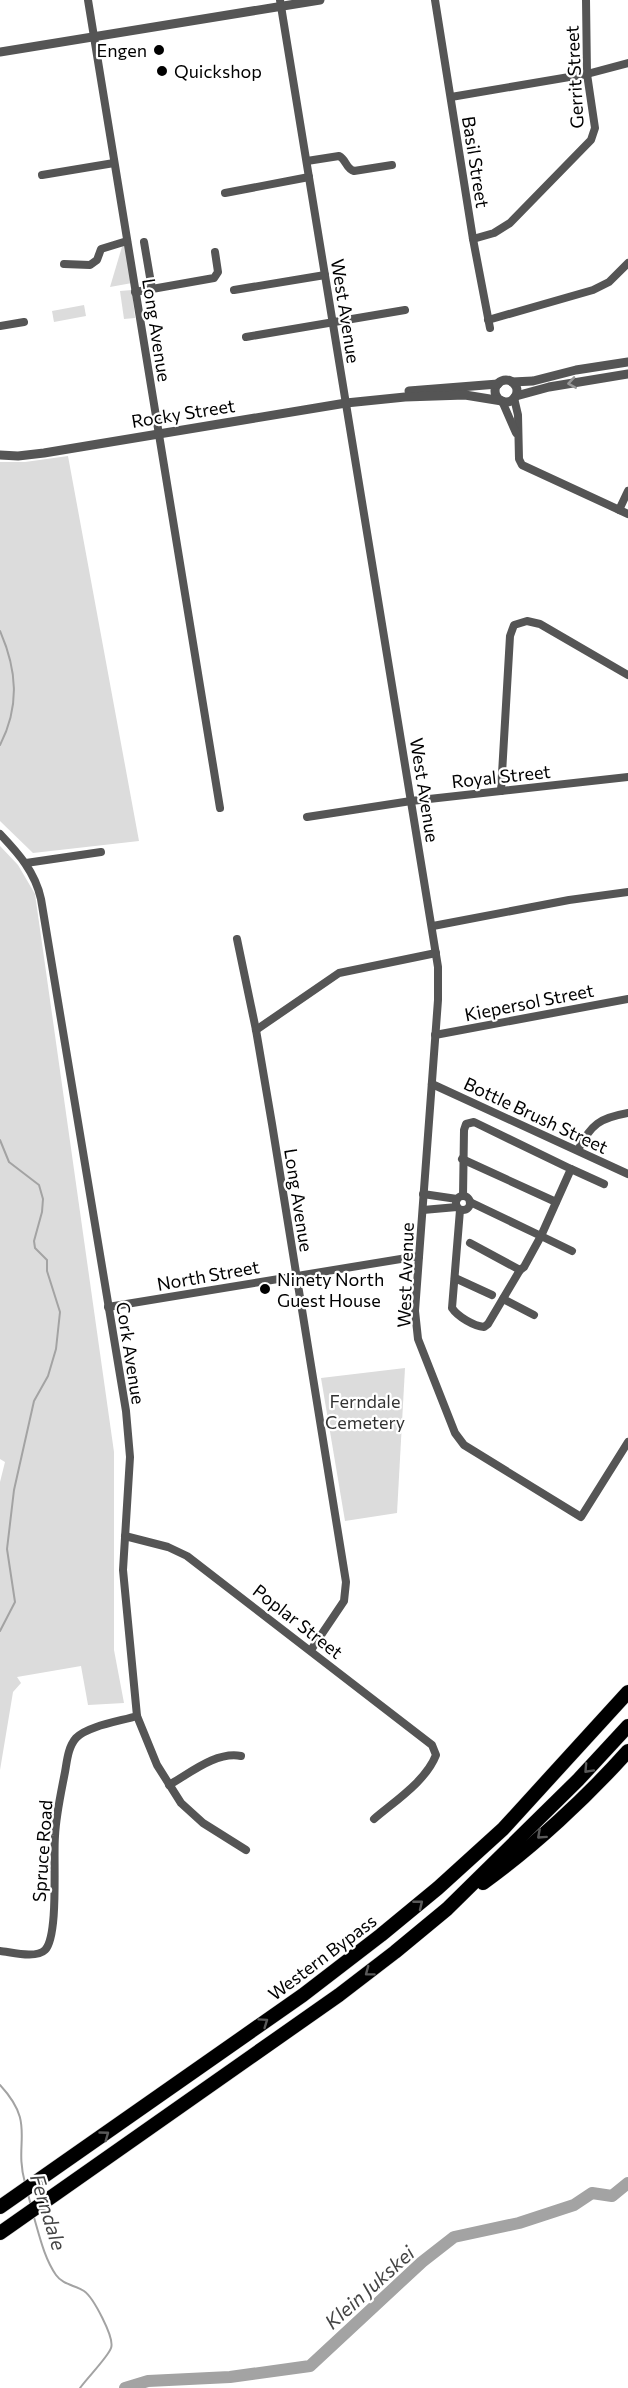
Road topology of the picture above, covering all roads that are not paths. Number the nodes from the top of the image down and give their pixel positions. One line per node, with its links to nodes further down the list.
1 (88, 0): 6 (street, Long Avenue)
2 (320, 0): 5 (street)
3 (435, 0): 10 (street, Basil Street)
4 (586, 0): 9 (street, Gerrit Street)
5 (281, 3): 6 (street); 11 (street, West Avenue)
6 (94, 37): 7 (street); 12 (street, Long Avenue)
7 (0, 52)
8 (628, 63): 9 (street)
9 (588, 74): 10 (street); 17 (street, Gerrit Street)
10 (451, 97): 17 (street, Basil Street)
11 (307, 161): 13 (street); 15 (street, West Avenue)
12 (114, 163): 14 (street); 18 (street, Long Avenue)
13 (392, 165)
14 (42, 175)
15 (309, 177): 16 (street); 23 (street, West Avenue)
16 (225, 193)
17 (473, 239): 21 (street, Basil Street)
18 (127, 241): 22 (street); 26 (street, Long Avenue)
19 (144, 242): 24 (street)
20 (215, 252): 24 (street)
21 (628, 263)
22 (64, 264)
23 (325, 275): 25 (street); 29 (street, West Avenue)
24 (152, 289): 26 (street)
25 (234, 290)
26 (135, 292): 39 (street, Long Avenue)
27 (405, 310): 29 (street)
28 (24, 322): 30 (street)
29 (333, 323): 31 (street); 38 (street, West Avenue)
30 (0, 326)
31 (246, 337)
32 (628, 362): 34 (street)
33 (628, 374): 36 (street, one-way to 36)
34 (512, 382): 35 (street); 36 (street)
35 (498, 384): 37 (street); 38 (street, Rocky Street)
36 (515, 397): 37 (street); 40 (street)
37 (502, 401): 38 (street, Rocky Street); 40 (street)
38 (346, 403): 39 (street, Rocky Street); 48 (street, West Avenue)
39 (159, 434): 41 (street, Rocky Street); 49 (street, Long Avenue)
40 (519, 440): 43 (street)
41 (0, 455)
42 (628, 491): 43 (street)
43 (619, 510): 44 (street)
44 (628, 514)
45 (628, 675): 47 (street)
46 (628, 777): 47 (street, Royal Street)
47 (501, 791): 48 (street, Royal Street)
48 (411, 801): 50 (street, Royal Street); 55 (street, West Avenue)
49 (220, 808)
50 (307, 817)
51 (0, 834): 53 (street, Cork Avenue)
52 (101, 852): 53 (street)
53 (26, 863): 82 (street, Cork Avenue)
54 (628, 892): 55 (street)
55 (433, 926): 57 (street, West Avenue)
56 (237, 939): 59 (street, Long Avenue)
57 (436, 953): 59 (street); 60 (street, West Avenue)
58 (628, 999): 60 (street, Kiepersol Street)
59 (256, 1030): 78 (street, Long Avenue)
60 (435, 1035): 61 (street, West Avenue)
61 (432, 1083): 63 (street, Bottle Brush Street); 68 (street, West Avenue)
62 (628, 1113): 63 (street)
63 (578, 1150): 66 (street, Bottle Brush Street)
64 (462, 1159): 65 (street); 70 (street); 71 (street)
65 (571, 1169): 67 (street); 70 (street)
66 (628, 1174)
67 (604, 1184)
68 (423, 1194): 71 (street); 72 (street, West Avenue)
69 (470, 1202): 71 (street); 71 (street); 73 (street)
70 (556, 1202): 73 (street)
71 (459, 1203): 72 (street); 79 (street)
72 (423, 1210): 76 (street, West Avenue)
73 (541, 1236): 75 (street); 77 (street)
74 (470, 1243): 77 (street)
75 (572, 1251)
76 (419, 1256): 78 (street, North Street); 84 (street, West Avenue)
77 (520, 1270): 81 (street)
78 (296, 1275): 82 (street, North Street); 86 (street, Long Avenue)
79 (455, 1278): 80 (street); 81 (street)
80 (492, 1295)
81 (503, 1299): 83 (street)
82 (108, 1307): 85 (street, Cork Avenue)
83 (534, 1315)
84 (628, 1442)
85 (125, 1536): 86 (street, Poplar Street); 88 (street, Cork Avenue)
86 (311, 1650): 93 (street, Poplar Street)
87 (628, 1692): 97 (highway, Western Bypass, one-way to 87)
88 (137, 1716): 92 (street, Cork Avenue); 96 (street, Spruce Road)
89 (628, 1726): 95 (highway, one-way to 95)
90 (628, 1751): 95 (highway, one-way to 95)
91 (241, 1756): 92 (street)
92 (169, 1785): 94 (street, Cork Avenue)
93 (374, 1819)
94 (246, 1850)
95 (447, 1909): 98 (highway, one-way to 98)
96 (0, 1952)
97 (2, 2206)
98 (0, 2232)

